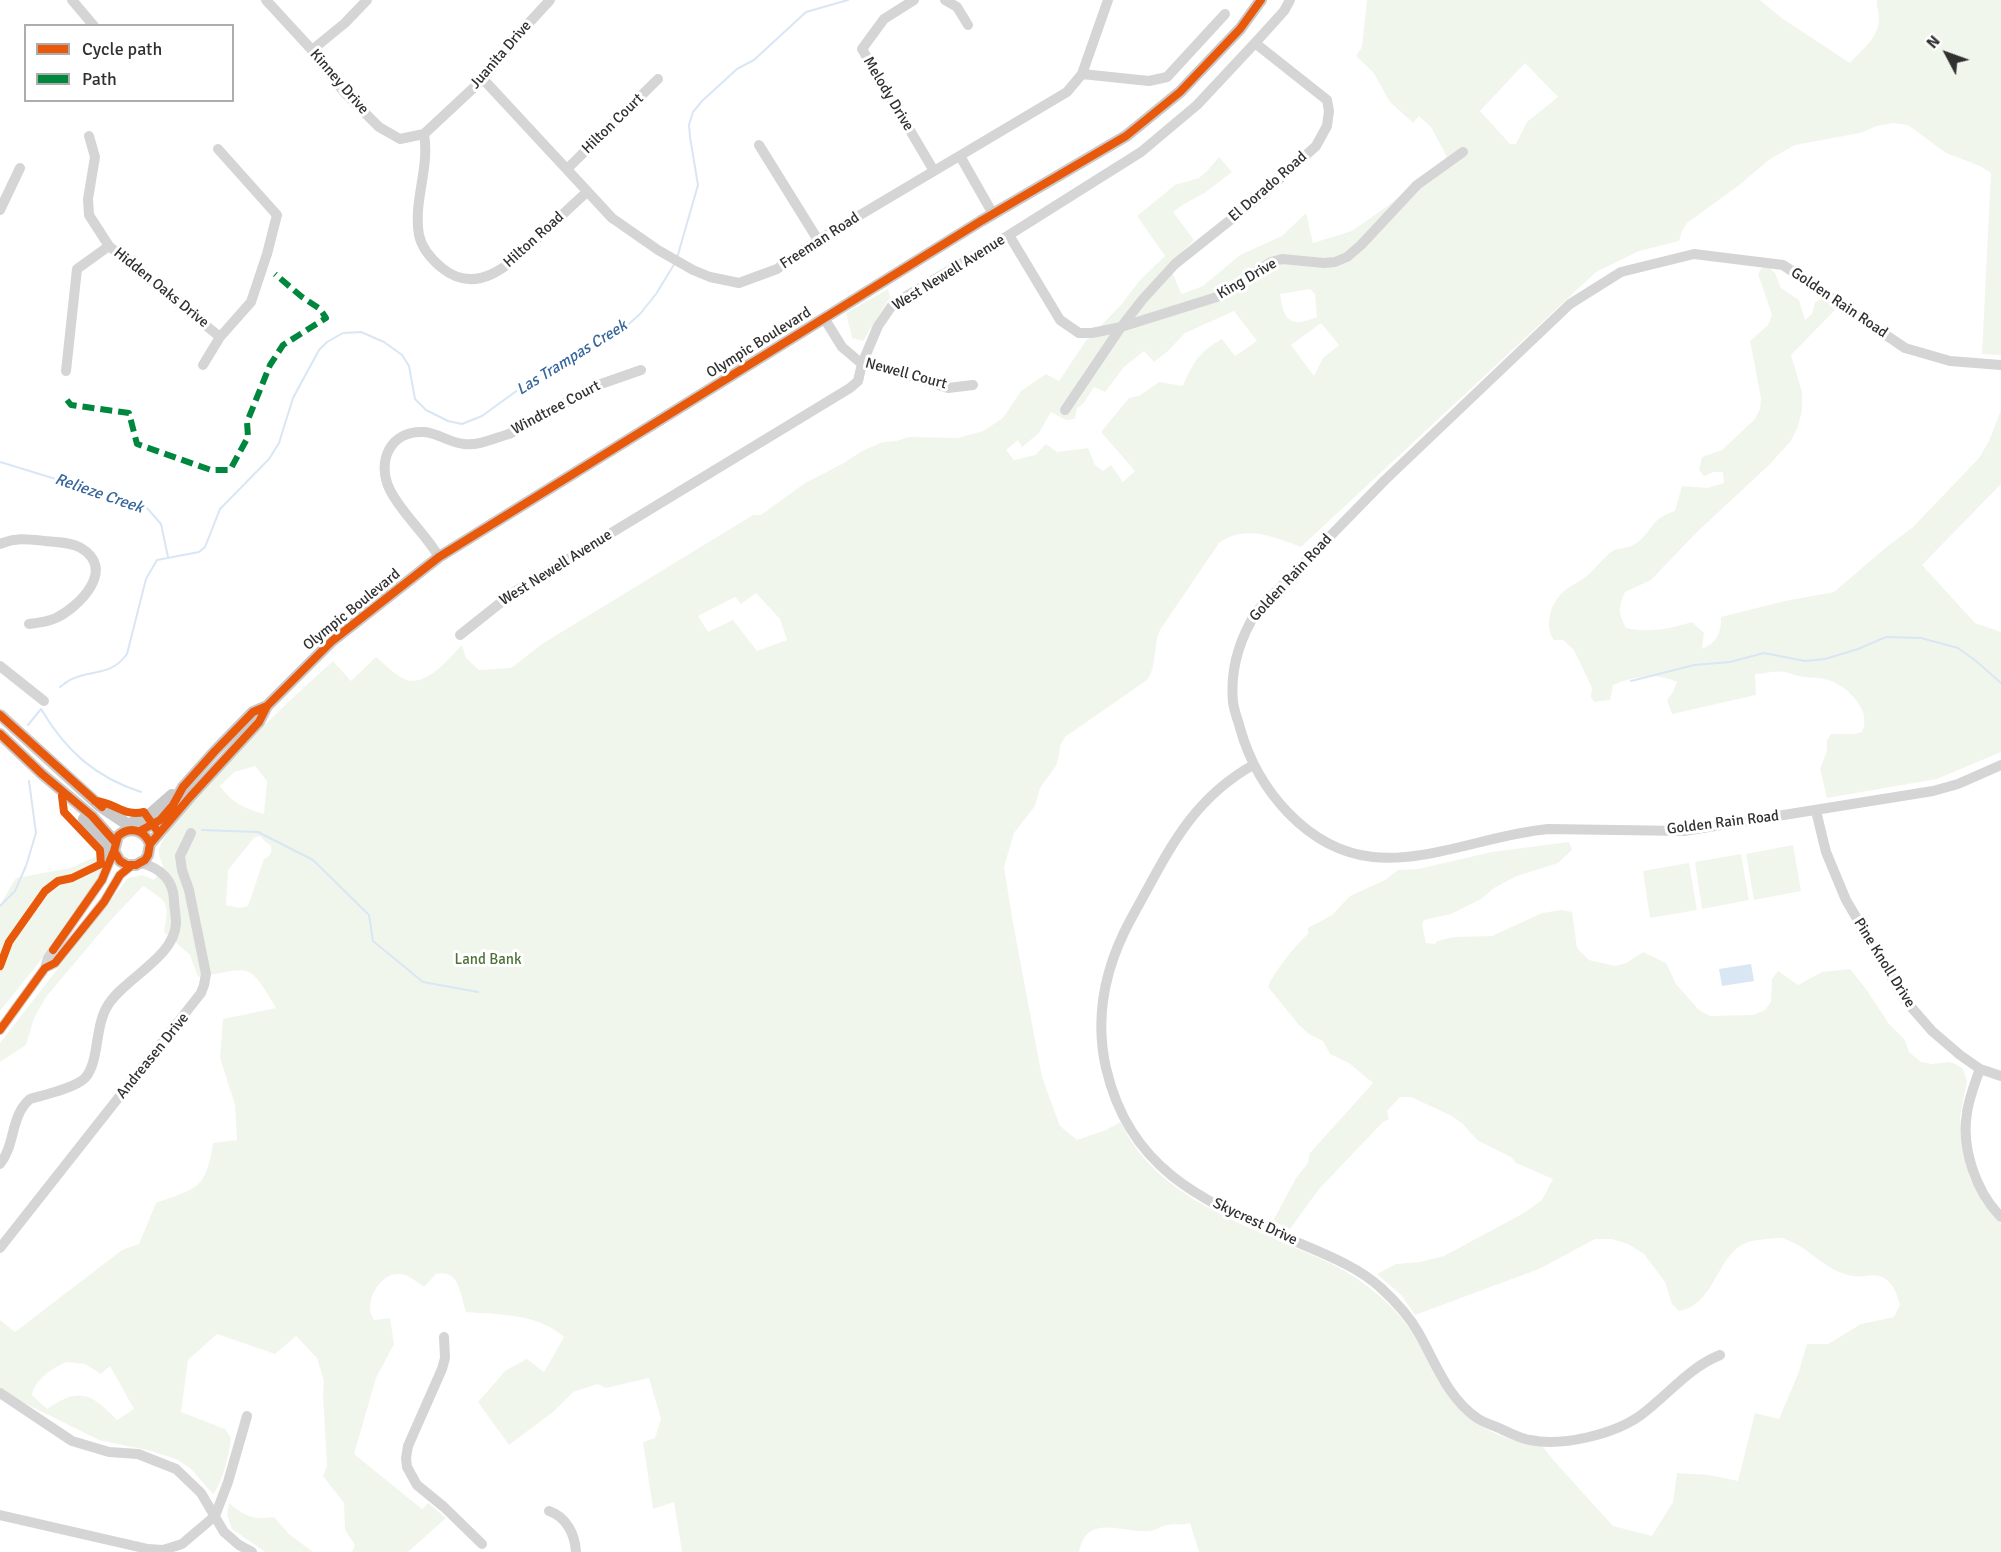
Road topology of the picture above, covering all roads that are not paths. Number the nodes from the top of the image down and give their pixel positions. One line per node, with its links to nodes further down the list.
1 (72, 0): 11 (street)
2 (266, 0): 14 (street, Kinney Drive)
3 (367, 0): 14 (street)
4 (550, 0): 16 (street, Juanita Drive)
5 (914, 0): 26 (street, Melody Drive)
6 (945, 0): 12 (street)
7 (1108, 0): 15 (street, Freeman Road)
8 (1261, 0): 29 (main road, Olympic Boulevard)
9 (1290, 0): 13 (street, West Newell Avenue)
10 (1225, 14): 15 (street)
11 (92, 24)
12 (968, 26)
13 (1256, 43): 30 (street, West Newell Avenue); 34 (street, El Dorado Road)
14 (312, 50): 18 (street, Kinney Drive)
15 (1082, 74): 23 (street, Freeman Road)
16 (483, 79): 18 (street, Juanita Drive); 25 (street, Freeman Road)
17 (658, 79): 25 (street, Hilton Court)
18 (424, 134): 27 (street, Hilton Road)
19 (89, 136): 32 (street, Hidden Oaks Drive)
20 (759, 145): 31 (street)
21 (218, 149): 35 (street)
22 (1463, 152): 34 (street, King Drive)
23 (960, 156): 26 (street, Freeman Road); 29 (street)
24 (20, 168): 28 (street)
25 (567, 169): 27 (street, Freeman Road)
26 (934, 171): 31 (street, Freeman Road)
27 (587, 192): 31 (street, Freeman Road)
28 (0, 210)
29 (993, 214): 33 (main road, Olympic Boulevard)
30 (1009, 236): 34 (street, King Drive); 36 (street, West Newell Avenue)
31 (818, 240)
32 (109, 246): 35 (street, Hidden Oaks Drive); 40 (street)
33 (824, 318): 36 (street, Newell Court); 44 (main road, Olympic Boulevard)
34 (1121, 327): 42 (street)
35 (220, 337): 37 (street)
36 (862, 364): 41 (street, Newell Court); 46 (street, West Newell Avenue)
37 (203, 365)
38 (2001, 365): 52 (street, Golden Rain Road)
39 (641, 370): 44 (street, Windtree Court)
40 (66, 371)
41 (973, 385)
42 (1065, 411)
43 (0, 544): 45 (street)
44 (439, 557): 49 (main road, Olympic Boulevard)
45 (29, 624)
46 (460, 635)
47 (0, 666): 48 (street)
48 (44, 701)
49 (267, 706): 56 (main road, Olympic Boulevard); 59 (main road, Olympic Boulevard)
50 (0, 715): 56 (main road)
51 (0, 734): 54 (main road)
52 (1253, 765): 55 (street, Golden Rain Road); 68 (street, Skycrest Drive)
53 (2001, 765): 55 (street, Golden Rain Road)
54 (42, 774): 58 (main road); 58 (main road)
55 (1816, 811): 62 (street, Pine Knoll Drive)
56 (135, 829): 58 (main road); 59 (main road)
57 (191, 833): 66 (street, Andreasen Drive)
58 (114, 851): 59 (main road); 60 (street, Olympic Boulevard)
59 (144, 859): 60 (street, Olympic Boulevard); 64 (street)
60 (45, 968): 61 (street, Olympic Boulevard)
61 (0, 1030)
62 (1980, 1069): 63 (street, Pine Knoll Drive); 65 (street)
63 (2001, 1076)
64 (0, 1164)
65 (2001, 1217)
66 (0, 1248)
67 (444, 1337): 74 (street)
68 (1720, 1355)
69 (0, 1393): 73 (street)
70 (247, 1416): 73 (street)
71 (549, 1512): 76 (street)
72 (0, 1515): 73 (street)
73 (215, 1516): 75 (street)
74 (482, 1544)
75 (252, 1552)
76 (576, 1552)

